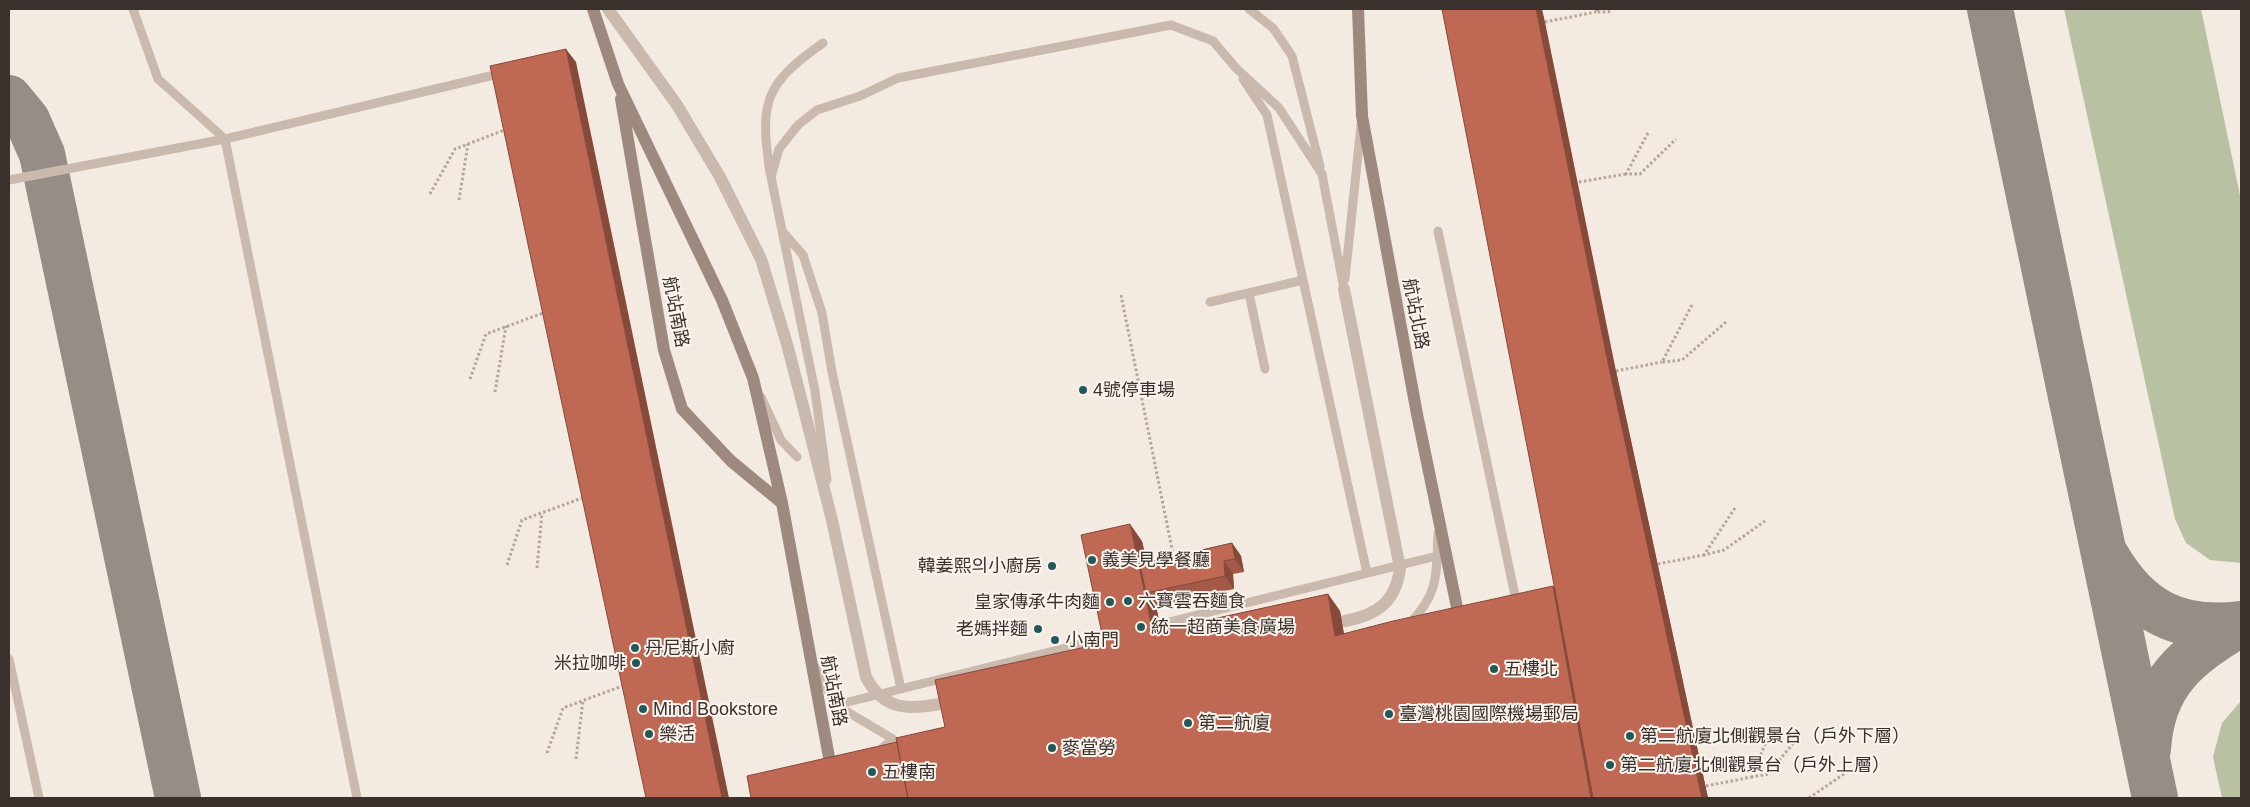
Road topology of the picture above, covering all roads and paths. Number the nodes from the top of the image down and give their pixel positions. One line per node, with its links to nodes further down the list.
1 (133, 9): 16 (lane)
2 (593, 9): 12 (street, 航站南路)
3 (608, 9): 49 (street, bridge)
4 (1249, 9): 19 (lane)
5 (1358, 9): 13 (street, 航站北路)
6 (1612, 9): 7 (path)
7 (1597, 10): 8 (path)
8 (1545, 22)
9 (823, 43): 21 (lane)
10 (1236, 68): 19 (lane); 21 (lane); 28 (lane)
11 (490, 76): 16 (lane)
12 (618, 84): 40 (street, 航站南路); 45 (street, 航站南路)
13 (1362, 116): 29 (lane); 48 (street, 航站北路)
14 (510, 128): 18 (path)
15 (1648, 133): 20 (path)
16 (224, 139): 22 (lane); 81 (lane)
17 (1676, 139): 20 (path)
18 (468, 144): 24 (path); 25 (path)
19 (1322, 174): 29 (lane)
20 (1626, 174): 23 (path)
21 (771, 177): 26 (lane)
22 (9, 180)
23 (1579, 182)
24 (430, 194)
25 (459, 200)
26 (780, 228): 49 (lane, bridge); 67 (lane)
27 (1438, 231): 58 (lane)
28 (1303, 280): 30 (lane); 57 (lane)
29 (1344, 289): 59 (street, bridge)
30 (1249, 293): 32 (lane); 38 (lane)
31 (1121, 295): 53 (path)
32 (1210, 302)
33 (1692, 305): 37 (path)
34 (549, 311): 36 (path)
35 (1726, 322): 37 (path)
36 (506, 326): 41 (path); 42 (path)
37 (1662, 362): 39 (path)
38 (1265, 370)
39 (1616, 371)
40 (753, 378): 43 (lane); 45 (street, 航站南路)
41 (470, 379)
42 (495, 392)
43 (797, 457)
44 (588, 496): 47 (path)
45 (782, 503): 64 (street, 航站南路)
46 (1735, 508): 51 (path)
47 (542, 513): 55 (path); 56 (path)
48 (1439, 518): 52 (lane); 61 (street, 航站北路)
49 (832, 520): 69 (street, bridge)
50 (1765, 521): 51 (path)
51 (1704, 554): 54 (path)
52 (1437, 556): 57 (lane); 62 (lane)
53 (1174, 561)
54 (1658, 564)
55 (507, 565)
56 (537, 568)
57 (1367, 573): 60 (lane)
58 (1520, 619)
59 (1345, 621)
60 (1165, 623)
61 (1461, 624)
62 (1407, 632)
63 (1110, 637): 67 (lane)
64 (809, 656): 70 (lane); 76 (street, 航站南路)
65 (9, 659): 80 (lane)
66 (628, 684): 68 (path)
67 (901, 689): 70 (lane)
68 (583, 700): 73 (path); 74 (path)
69 (946, 703)
70 (836, 705): 75 (lane)
71 (1769, 734): 78 (path)
72 (1800, 735): 78 (path)
73 (547, 753)
74 (576, 759)
75 (875, 759)
76 (831, 768)
77 (1848, 771): 82 (path)
78 (1752, 777): 79 (path)
79 (1706, 786)
80 (39, 798)
81 (357, 798)
82 (1809, 798)

